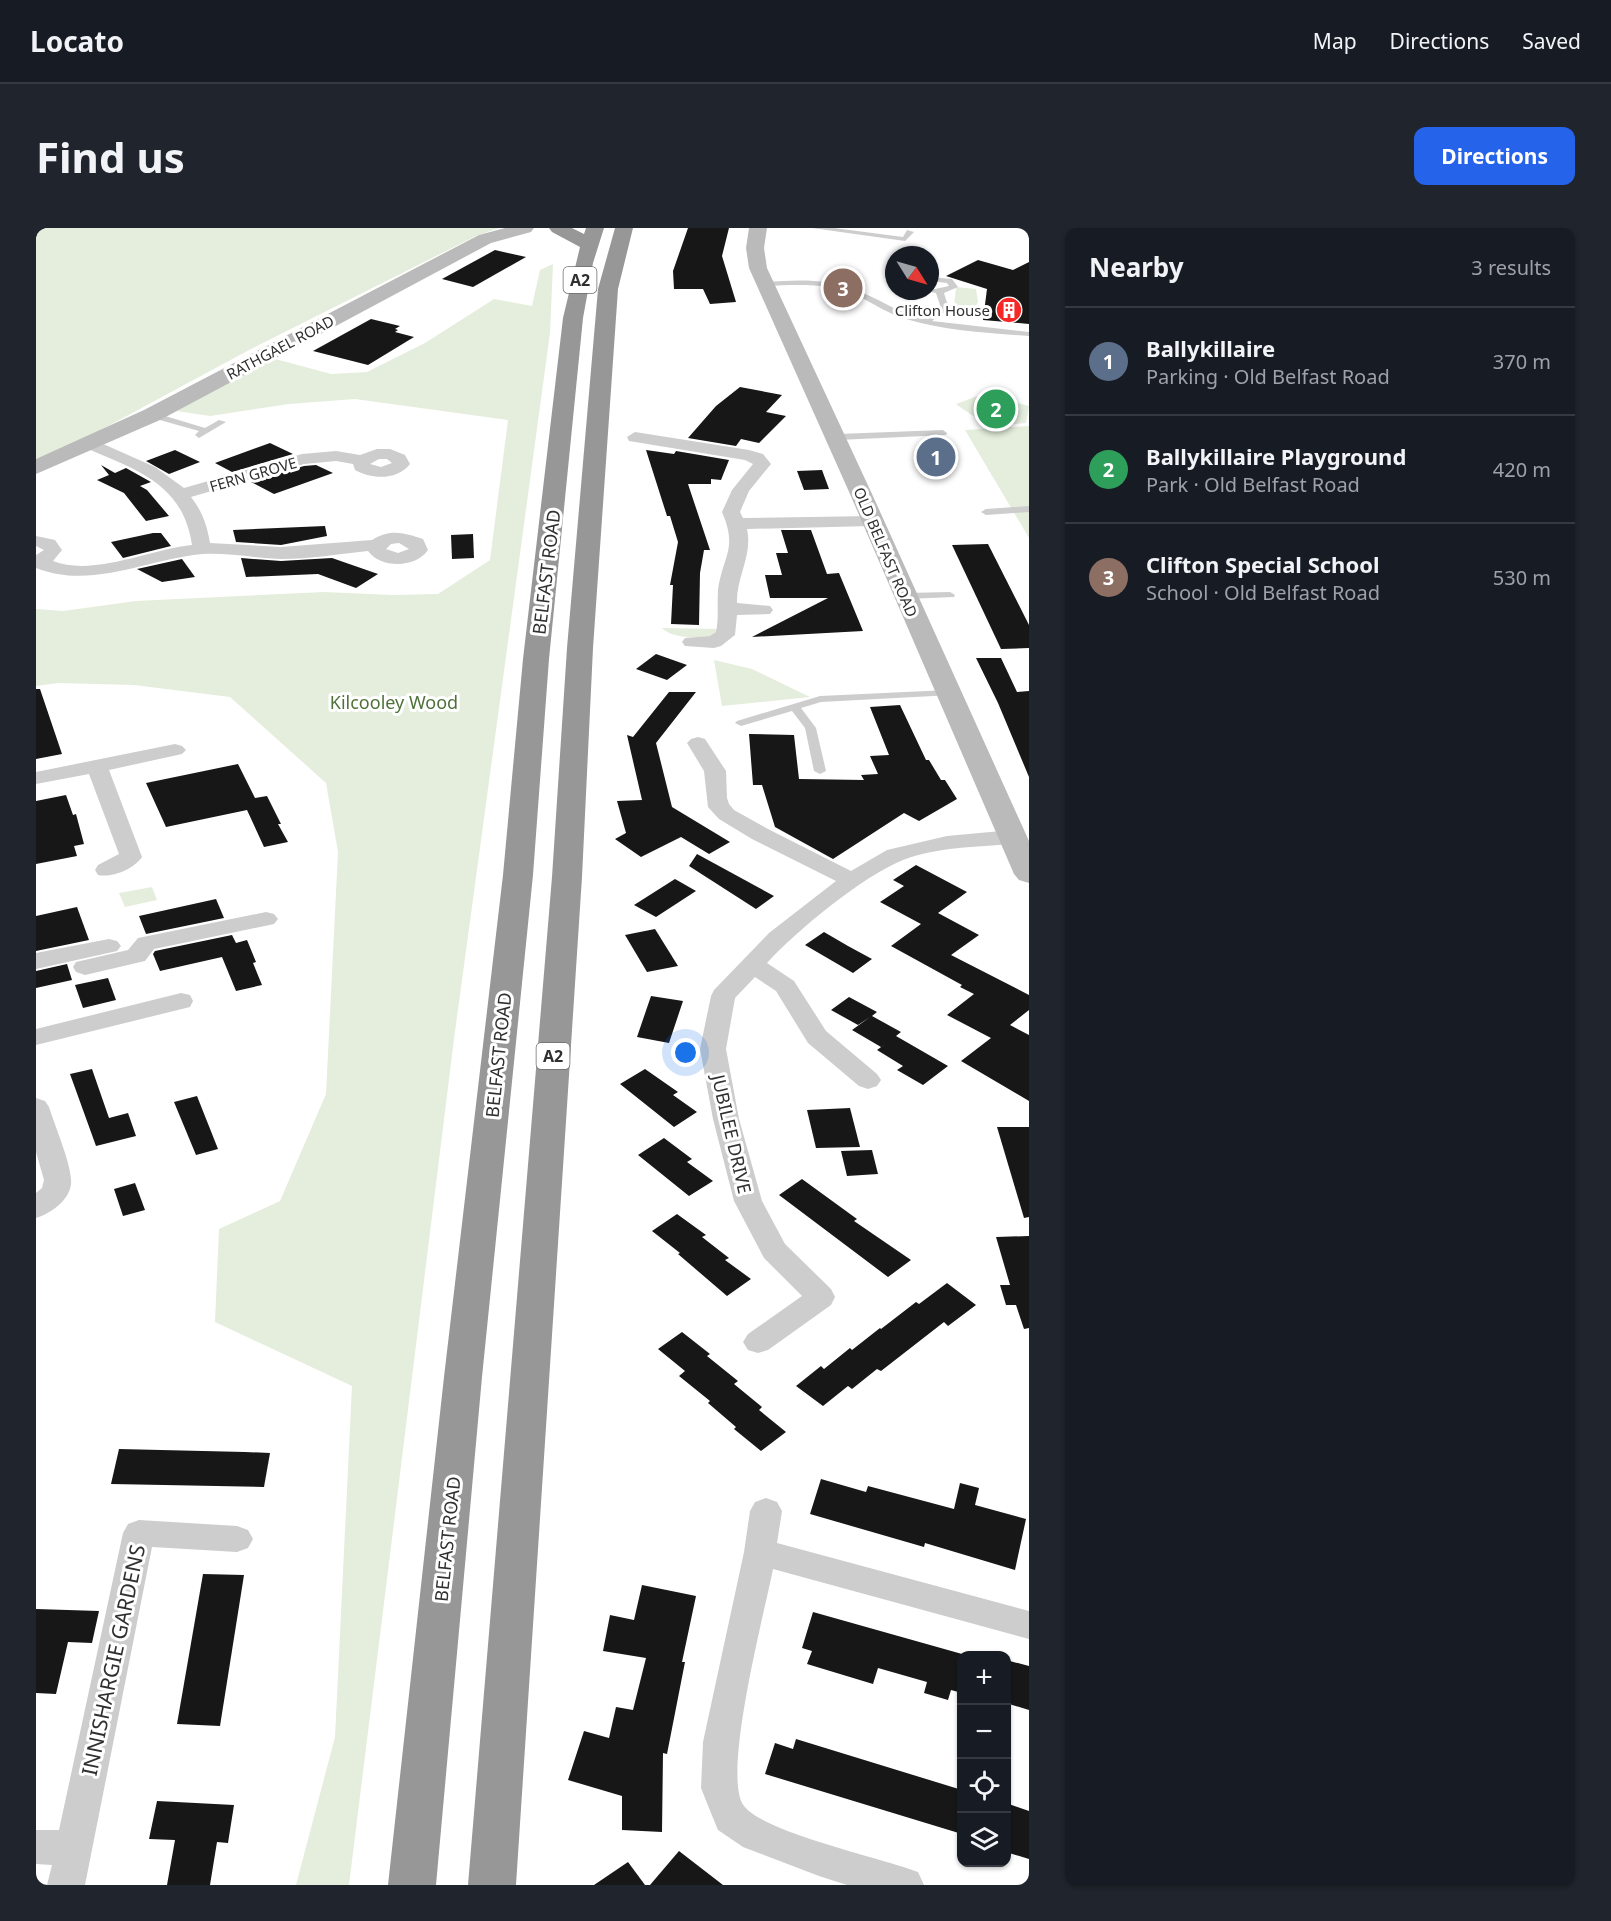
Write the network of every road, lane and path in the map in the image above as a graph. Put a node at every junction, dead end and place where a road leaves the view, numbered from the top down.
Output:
1 (525, 228) edge
2 (558, 228) edge
3 (624, 228) edge
4 (758, 228) edge
5 (816, 228) edge
6 (910, 232) dead end
7 (592, 236) edge
8 (939, 280) edge
9 (765, 284) junction
10 (940, 292) joint
11 (925, 322) junction
12 (1029, 334) edge
13 (152, 415) junction
14 (222, 422) dead end
15 (207, 431) junction
16 (943, 432) dead end
17 (197, 436) dead end
18 (635, 437) dead end
19 (838, 437) junction
20 (92, 444) junction
21 (362, 460) dead end
22 (36, 467) edge
23 (181, 494) junction
24 (1029, 509) edge
25 (986, 512) dead end
26 (872, 520) junction
27 (737, 524) junction
28 (36, 541) edge
29 (377, 545) dead end
30 (202, 549) junction
31 (36, 561) edge
32 (950, 595) dead end
33 (906, 596) junction
34 (728, 609) junction
35 (763, 610) dead end
36 (692, 642) dead end
37 (948, 693) junction
38 (794, 706) junction
39 (741, 723) dead end
40 (698, 743) dead end
41 (175, 750) dead end
42 (98, 766) junction
43 (820, 771) dead end
44 (36, 778) edge
45 (1021, 836) edge
46 (106, 870) dead end
47 (1029, 874) edge
48 (852, 880) junction
49 (266, 919) dead end
50 (142, 948) junction
51 (36, 961) edge
52 (752, 964) junction
53 (85, 967) dead end
54 (181, 1001) dead end
55 (36, 1037) edge
56 (868, 1080) dead end
57 (36, 1107) edge
58 (36, 1208) edge
59 (758, 1342) dead end
60 (766, 1511) dead end
61 (237, 1539) dead end
62 (760, 1552) junction
63 (1029, 1625) edge
64 (36, 1847) edge
65 (74, 1848) junction
66 (66, 1885) edge
67 (411, 1885) edge
68 (492, 1885) edge
69 (905, 1885) edge

1 - 13 street, RATHGAEL ROAD
2 - 7 highway
3 - 68 highway, A2
4 - 9 street, OLD BELFAST ROAD
5 - 6 lane
7 - 67 highway, BELFAST ROAD / A2
8 - 10 lane
9 - 11 lane
9 - 19 street, OLD BELFAST ROAD
10 - 11 lane
11 - 12 lane
13 - 15 lane
13 - 20 street, RATHGAEL ROAD
14 - 15 lane
15 - 17 lane
16 - 19 lane
18 - 27 street
19 - 26 street, OLD BELFAST ROAD
20 - 22 street, RATHGAEL ROAD
20 - 23 street, FERN GROVE
21 - 23 street, FERN GROVE
23 - 30 street, FERN GROVE
24 - 25 lane
26 - 27 street
26 - 33 street, OLD BELFAST ROAD
27 - 34 street
28 - 31 street
29 - 30 street
30 - 31 street
32 - 33 lane
33 - 37 street, OLD BELFAST ROAD
34 - 35 street
34 - 36 street
37 - 38 lane
37 - 45 street, OLD BELFAST ROAD
38 - 39 lane
38 - 43 lane
40 - 48 street
41 - 42 street
42 - 44 street
42 - 46 street
45 - 47 street, OLD BELFAST ROAD
45 - 48 street, JUBILEE DRIVE
48 - 52 street, JUBILEE DRIVE
49 - 50 street
50 - 51 street
50 - 53 street
52 - 56 street
52 - 59 street, JUBILEE DRIVE
54 - 55 street
57 - 58 street
60 - 62 street
61 - 65 street, INNISHARGIE GARDENS
62 - 63 street
62 - 69 street
64 - 65 street
65 - 66 street, INNISHARGIE GARDENS

